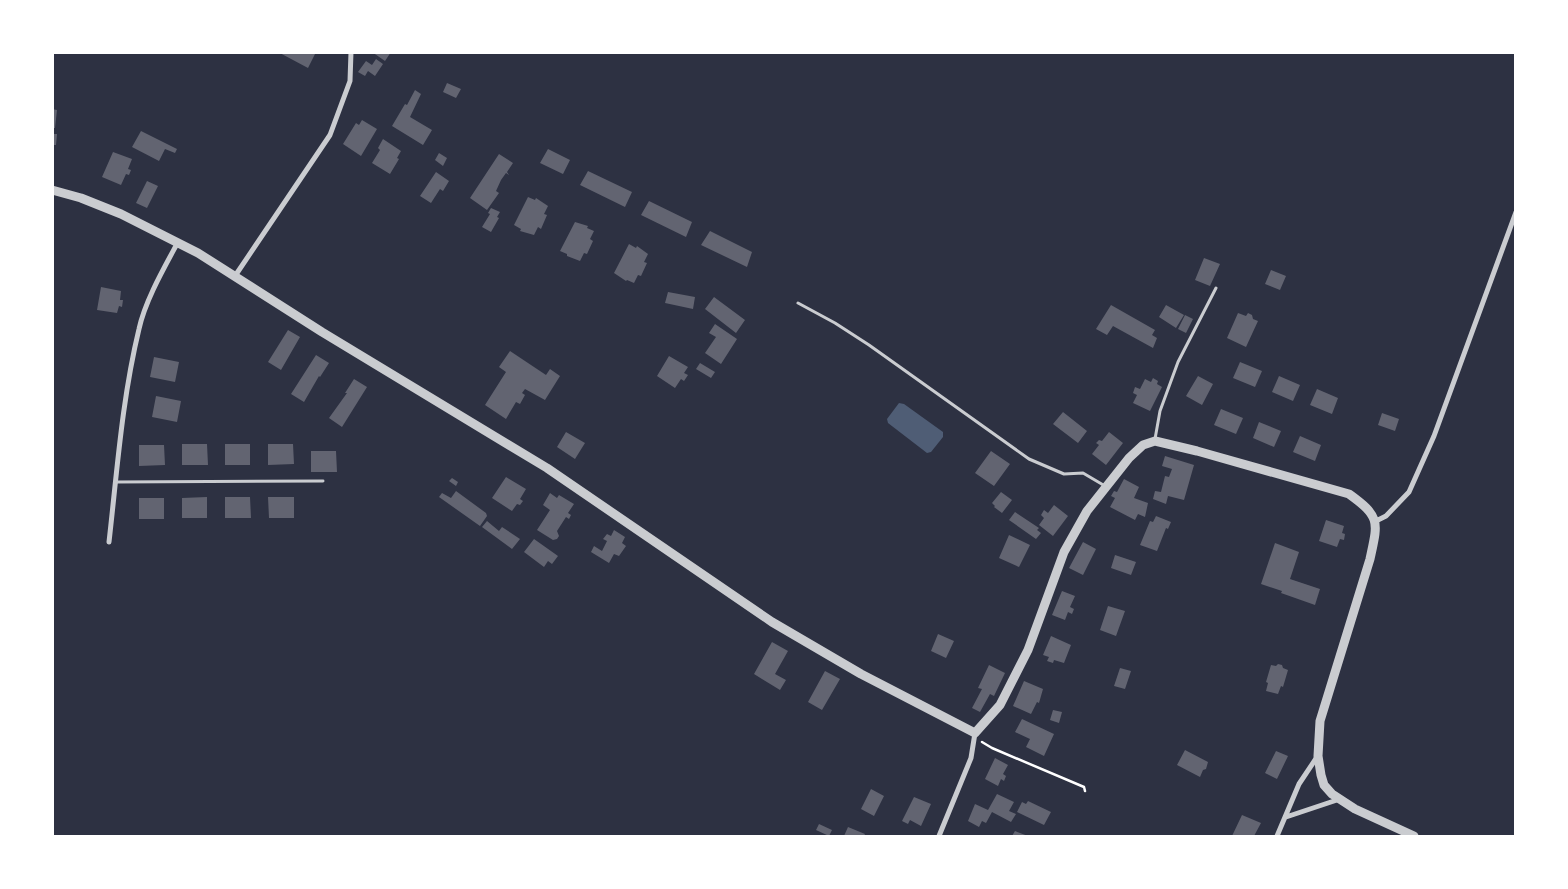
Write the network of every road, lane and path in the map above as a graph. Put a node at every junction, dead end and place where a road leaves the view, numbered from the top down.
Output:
1 (351, 52) edge
2 (52, 190) edge
3 (1516, 212) edge
4 (178, 242) junction
5 (235, 276) junction
6 (1216, 288) dead end
7 (798, 303) dead end
8 (1155, 441) junction
9 (323, 481) dead end
10 (116, 482) junction
11 (1106, 487) junction
12 (1376, 522) junction
13 (109, 542) dead end
14 (978, 737) junction
15 (1318, 756) junction
16 (1085, 791) dead end
17 (1340, 799) junction
18 (1286, 817) junction
19 (939, 836) edge
20 (1277, 836) edge
21 (1414, 836) edge

1 - 5 street
2 - 4 street
3 - 12 street
4 - 5 street
4 - 10 street
5 - 14 street
6 - 8 lane
7 - 11 lane
8 - 11 street
8 - 12 street
9 - 10 lane
10 - 13 street
11 - 14 street
12 - 15 street
14 - 16 path
14 - 19 street
15 - 17 street
15 - 18 street
17 - 18 street
17 - 21 street
18 - 20 street

